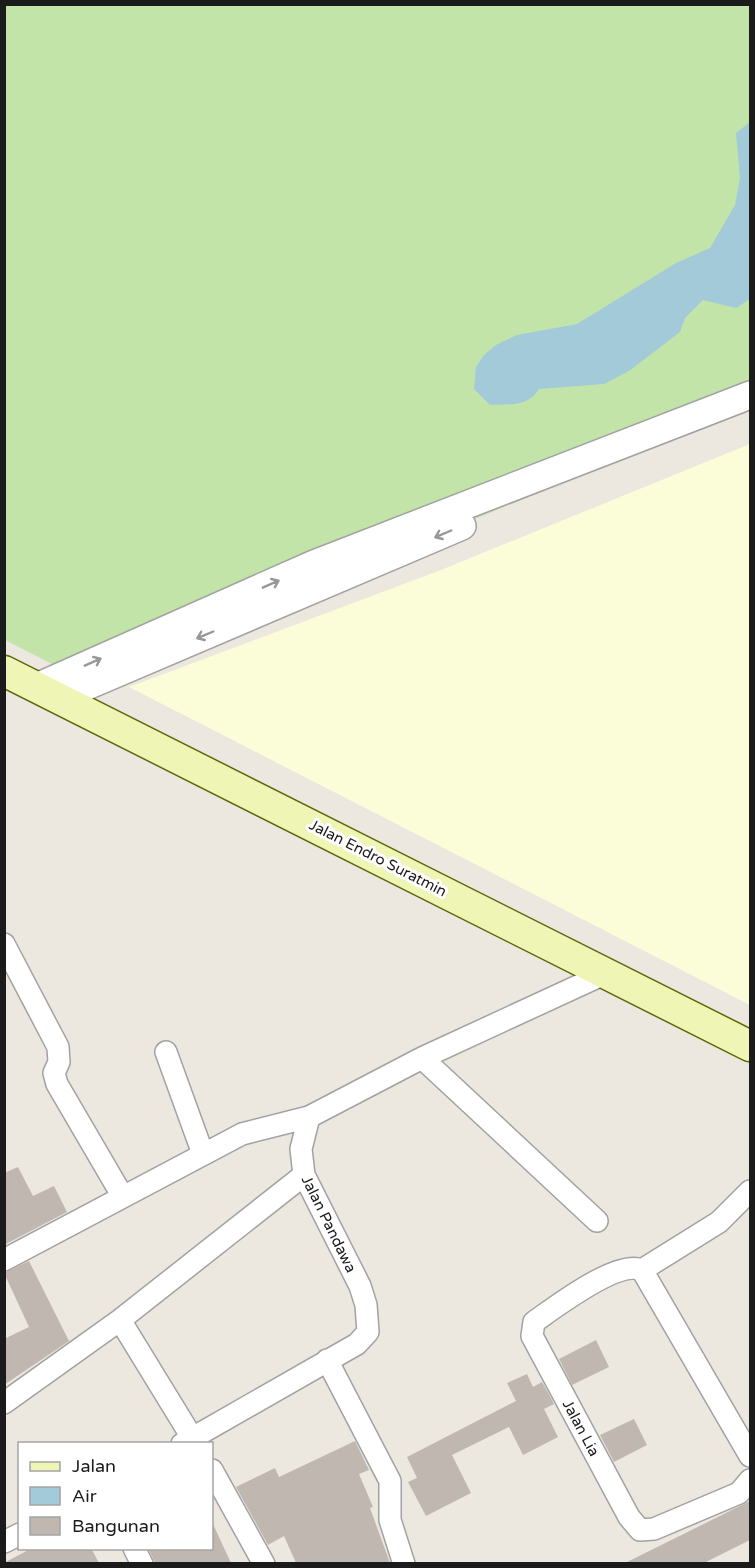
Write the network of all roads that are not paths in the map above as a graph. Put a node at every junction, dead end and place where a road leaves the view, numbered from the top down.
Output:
1 (750, 395) edge
2 (750, 412) edge
3 (4, 670) edge
4 (50, 692) junction
5 (4, 944) edge
6 (604, 974) junction
7 (750, 1046) edge
8 (166, 1052) dead end
9 (422, 1058) junction
10 (309, 1117) junction
11 (204, 1154) junction
12 (304, 1175) junction
13 (750, 1191) edge
14 (123, 1197) junction
15 (597, 1221) dead end
16 (4, 1260) edge
17 (642, 1270) junction
18 (120, 1320) junction
19 (327, 1360) junction
20 (4, 1403) edge
21 (190, 1441) edge
22 (750, 1456) edge
23 (213, 1472) edge
24 (750, 1480) edge
25 (264, 1563) edge
26 (404, 1563) edge

4 -> 1 street
2 -> 4 street
3 - 4 main road, Jalan Endro Suratmin
4 - 6 main road, Jalan Endro Suratmin
5 - 14 street
6 - 7 main road, Jalan Endro Suratmin
6 - 9 street
8 - 11 street
9 - 10 street
9 - 15 street
10 - 11 street
10 - 12 street, Jalan Pandawa
11 - 14 street
12 - 18 street
12 - 19 street, Jalan Pandawa
13 - 17 street, Jalan Lia
14 - 16 street
17 - 22 street
17 - 24 street, Jalan Lia
18 - 20 street
18 - 21 street
19 - 21 street, Jalan Pandawa
19 - 26 street
23 - 25 street

